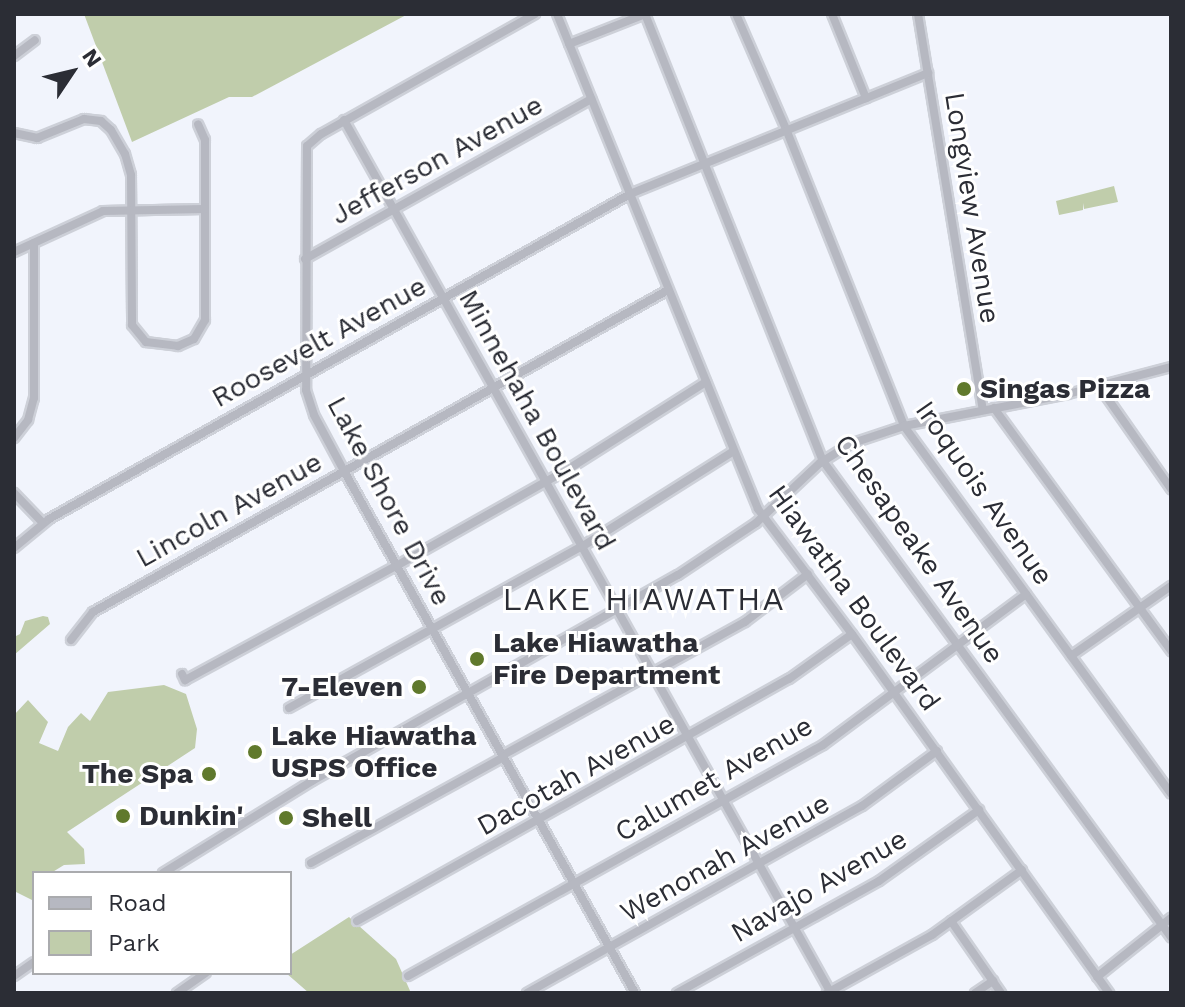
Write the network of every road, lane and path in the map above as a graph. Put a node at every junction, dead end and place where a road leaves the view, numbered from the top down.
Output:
1 (535, 14) edge
2 (557, 14) edge
3 (645, 14) edge
4 (736, 14) edge
5 (832, 14) edge
6 (918, 14) edge
7 (35, 40) dead end
8 (569, 44) junction
9 (14, 56) edge
10 (928, 73) junction
11 (866, 98) junction
12 (591, 99) junction
13 (344, 120) junction
14 (198, 124) dead end
15 (786, 129) junction
16 (14, 133) edge
17 (703, 164) junction
18 (630, 194) junction
19 (205, 209) junction
20 (394, 209) junction
21 (131, 210) junction
22 (34, 243) junction
23 (14, 252) edge
24 (305, 259) junction
25 (668, 290) junction
26 (443, 297) junction
27 (1171, 367) edge
28 (305, 376) junction
29 (706, 382) junction
30 (1099, 386) junction
31 (494, 387) junction
32 (994, 408) junction
33 (983, 410) junction
34 (904, 426) junction
35 (14, 438) edge
36 (734, 451) junction
37 (823, 461) junction
38 (344, 471) junction
39 (546, 481) junction
40 (1171, 489) edge
41 (14, 493) edge
42 (765, 516) junction
43 (43, 523) junction
44 (583, 546) junction
45 (14, 548) edge
46 (398, 565) junction
47 (808, 574) junction
48 (1171, 586) edge
49 (1026, 594) junction
50 (618, 609) junction
51 (1140, 609) junction
52 (433, 629) junction
53 (852, 634) junction
54 (71, 640) dead end
55 (958, 645) junction
56 (1171, 651) edge
57 (1071, 656) junction
58 (653, 673) junction
59 (182, 674) dead end
60 (468, 693) junction
61 (894, 693) junction
62 (289, 708) dead end
63 (689, 737) junction
64 (937, 751) junction
65 (504, 756) junction
66 (1171, 793) edge
67 (725, 800) junction
68 (979, 810) junction
69 (539, 820) junction
70 (311, 863) dead end
71 (760, 863) junction
72 (1022, 870) junction
73 (169, 871) edge
74 (574, 883) junction
75 (1171, 918) edge
76 (357, 921) dead end
77 (951, 921) junction
78 (1163, 927) junction
79 (795, 928) junction
80 (1171, 937) edge
81 (609, 947) junction
82 (32, 963) edge
83 (203, 975) edge
84 (14, 976) edge
85 (408, 976) dead end
86 (1097, 977) junction
87 (993, 981) junction
88 (829, 992) edge
89 (177, 993) edge
90 (527, 993) edge
91 (635, 993) edge
92 (677, 993) edge
93 (975, 993) edge
94 (1001, 993) edge
95 (1109, 993) edge

1 - 13 street, Lake Shore Drive
2 - 8 street, Hiawatha Boulevard
3 - 8 street
3 - 17 street, Chesapeake Avenue
4 - 15 street, Iroquois Avenue
5 - 11 street
6 - 10 street, Longview Avenue
7 - 9 street
8 - 12 street, Hiawatha Boulevard
10 - 11 street, Roosevelt Avenue
10 - 33 street, Longview Avenue
11 - 15 street, Roosevelt Avenue
12 - 18 street, Hiawatha Boulevard
12 - 20 street, Jefferson Avenue
13 - 20 street, Minnehaha Boulevard
13 - 24 street, Lake Shore Drive
14 - 19 street
15 - 17 street, Roosevelt Avenue
15 - 34 street, Iroquois Avenue
16 - 21 street
17 - 18 street, Roosevelt Avenue
17 - 37 street, Chesapeake Avenue
18 - 25 street, Hiawatha Boulevard
18 - 26 street, Roosevelt Avenue
19 - 21 street
19 - 21 street
20 - 24 street, Jefferson Avenue
20 - 26 street, Minnehaha Boulevard
21 - 22 street
22 - 23 street
22 - 35 street
24 - 28 street, Lake Shore Drive
25 - 29 street, Hiawatha Boulevard
25 - 31 street, Lincoln Avenue
26 - 28 street, Roosevelt Avenue
26 - 31 street, Minnehaha Boulevard
27 - 30 street
28 - 38 street, Lake Shore Drive
28 - 43 street, Roosevelt Avenue
29 - 36 street, Hiawatha Boulevard
29 - 39 street
30 - 32 street
30 - 40 street
31 - 38 street, Lincoln Avenue
31 - 39 street, Minnehaha Boulevard
32 - 33 street
32 - 51 street
33 - 34 street
34 - 37 street
34 - 49 street, Iroquois Avenue
36 - 42 street, Hiawatha Boulevard
36 - 44 street
37 - 42 street
37 - 55 street, Chesapeake Avenue
38 - 46 street, Lake Shore Drive
38 - 54 street, Lincoln Avenue
39 - 44 street, Minnehaha Boulevard
39 - 46 street
41 - 43 street
42 - 47 street, Hiawatha Boulevard
42 - 50 street
43 - 45 street, Roosevelt Avenue
44 - 50 street, Minnehaha Boulevard
44 - 52 street
46 - 52 street, Lake Shore Drive
46 - 59 street
47 - 53 street, Hiawatha Boulevard
47 - 58 street
48 - 51 street
49 - 55 street, Calumet Avenue
49 - 57 street, Iroquois Avenue
50 - 58 street, Minnehaha Boulevard
50 - 60 street
51 - 56 street
51 - 57 street
52 - 60 street, Lake Shore Drive
52 - 62 street
53 - 61 street, Hiawatha Boulevard
53 - 63 street, Dacotah Avenue
55 - 61 street, Calumet Avenue
55 - 78 street, Chesapeake Avenue
57 - 66 street, Iroquois Avenue
58 - 63 street, Minnehaha Boulevard
58 - 65 street
60 - 65 street, Lake Shore Drive
60 - 73 street
61 - 64 street, Hiawatha Boulevard
61 - 67 street, Calumet Avenue
63 - 67 street, Minnehaha Boulevard
63 - 69 street, Dacotah Avenue
64 - 68 street, Hiawatha Boulevard
64 - 71 street, Wenonah Avenue
65 - 69 street, Lake Shore Drive
65 - 70 street
67 - 71 street, Minnehaha Boulevard
67 - 74 street, Calumet Avenue
68 - 72 street, Hiawatha Boulevard
68 - 79 street, Navajo Avenue
69 - 74 street, Lake Shore Drive
69 - 76 street, Dacotah Avenue
71 - 79 street, Minnehaha Boulevard
71 - 81 street, Wenonah Avenue
72 - 77 street
72 - 86 street, Hiawatha Boulevard
74 - 81 street, Lake Shore Drive
74 - 85 street, Calumet Avenue
75 - 78 street
77 - 87 street
77 - 88 street
78 - 80 street, Chesapeake Avenue
78 - 86 street
79 - 88 street, Minnehaha Boulevard
79 - 92 street, Navajo Avenue
81 - 90 street, Wenonah Avenue
81 - 91 street, Lake Shore Drive
82 - 84 street
83 - 89 street
86 - 95 street, Hiawatha Boulevard
87 - 93 street
87 - 94 street

